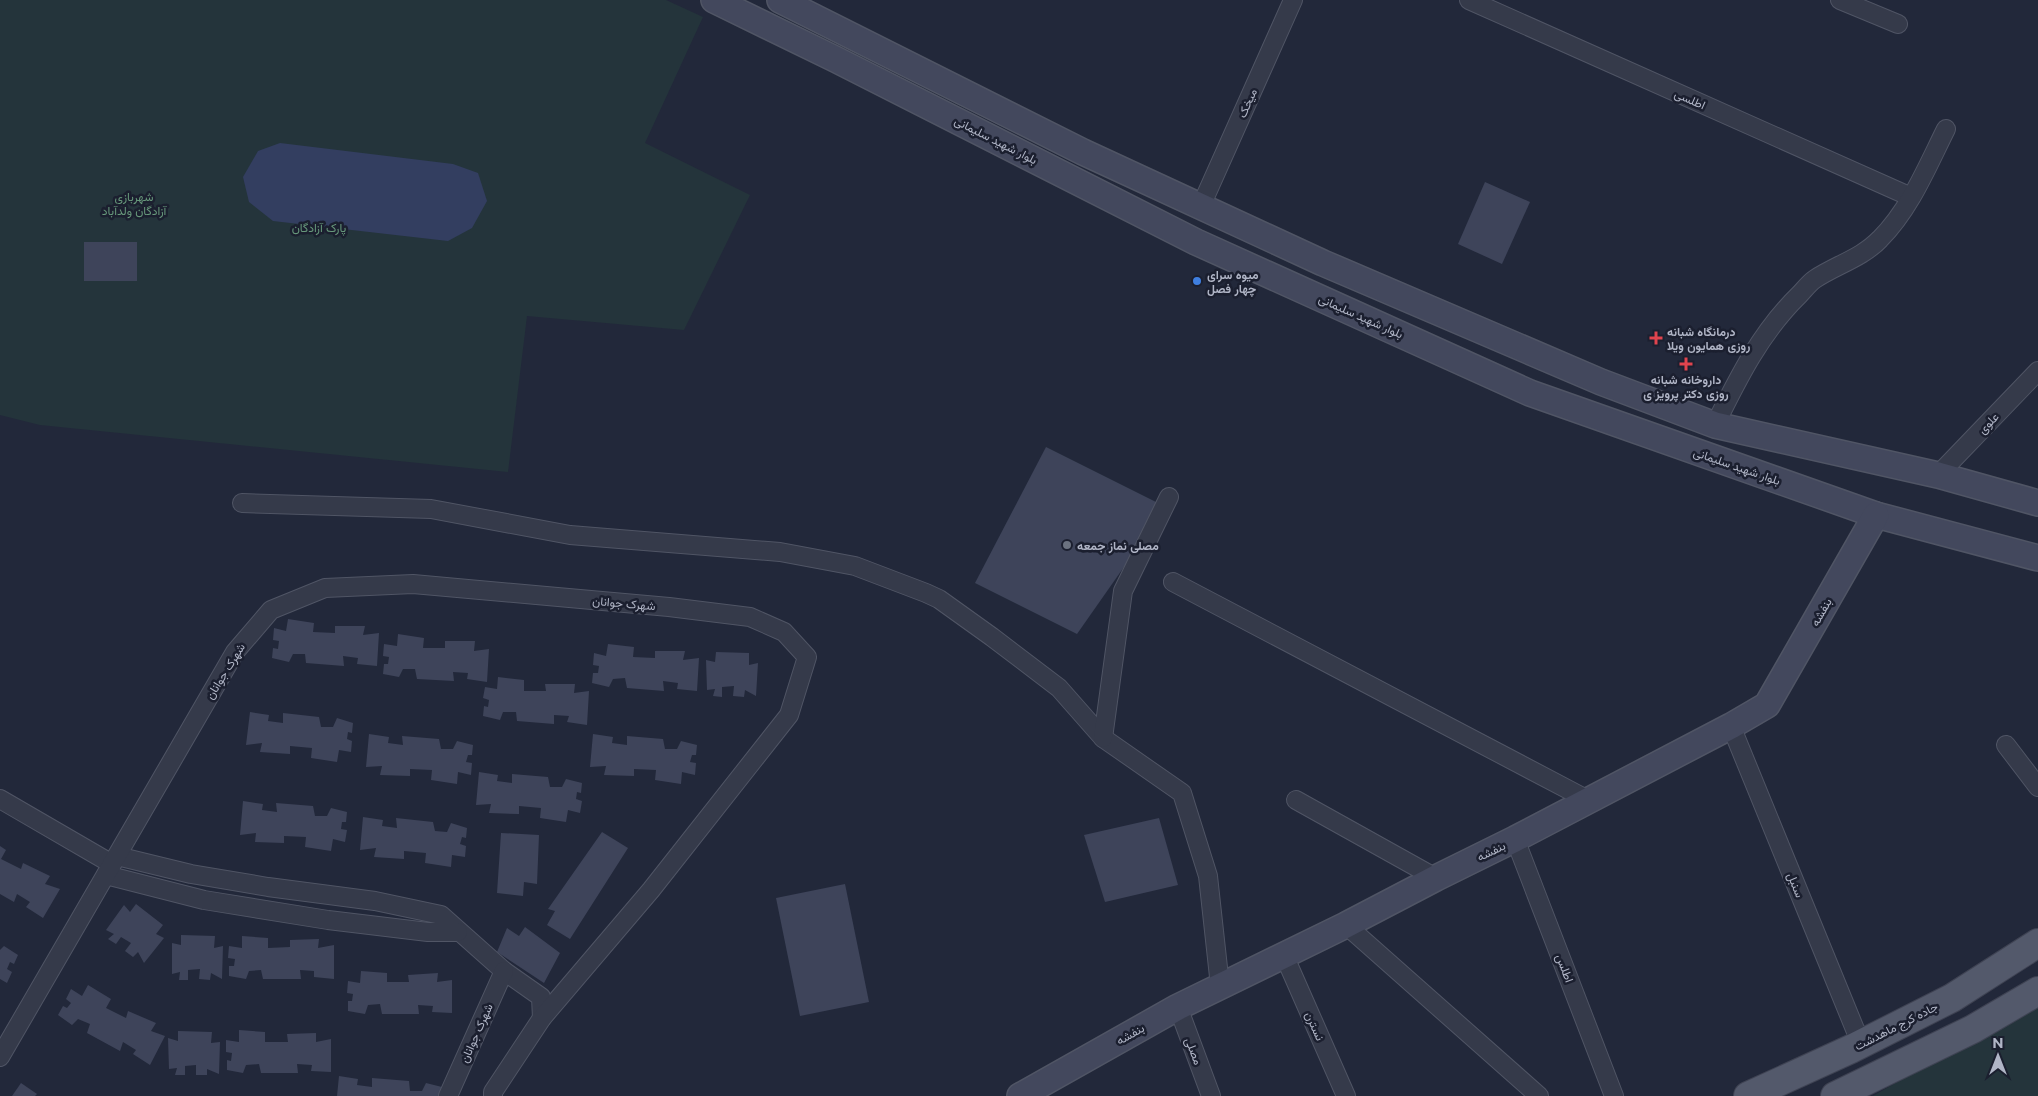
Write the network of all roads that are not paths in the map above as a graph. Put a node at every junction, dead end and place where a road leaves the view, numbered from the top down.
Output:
1 (714, 0) edge
2 (780, 0) edge
3 (1293, 0) edge
4 (1469, 0) edge
5 (1840, 0) edge
6 (1898, 24) dead end
7 (1946, 129) dead end
8 (1911, 197) junction
9 (1201, 206) junction
10 (2038, 371) edge
11 (1715, 425) junction
12 (1938, 475) junction
13 (1169, 498) dead end
14 (242, 503) dead end
15 (2038, 503) edge
16 (1876, 515) junction
17 (2038, 558) edge
18 (1173, 582) dead end
19 (1731, 726) junction
20 (1103, 738) junction
21 (2006, 745) dead end
22 (2038, 787) edge
23 (0, 799) edge
24 (1296, 800) dead end
25 (1590, 801) junction
26 (1515, 839) junction
27 (112, 865) junction
28 (1436, 878) junction
29 (352, 898) junction
30 (346, 922) junction
31 (1346, 925) junction
32 (458, 932) junction
33 (2038, 943) edge
34 (1284, 955) junction
35 (504, 971) junction
36 (1220, 986) junction
37 (2038, 990) edge
38 (1178, 1007) junction
39 (542, 1018) junction
40 (1861, 1044) junction
41 (0, 1057) edge
42 (448, 1096) edge
43 (493, 1096) edge
44 (1020, 1096) edge
45 (1211, 1096) edge
46 (1346, 1096) edge
47 (1539, 1096) edge
48 (1614, 1096) edge
49 (1748, 1096) edge
50 (1835, 1096) edge

1 - 16 main road, بلوار شهید سلیمانی
2 - 9 main road
3 - 9 street, میخک
4 - 8 street, اطلسی
5 - 6 street
7 - 8 street
8 - 11 street
9 - 11 main road
10 - 12 street, علوی
11 - 12 main road
12 - 15 main road
13 - 20 street
14 - 20 street
16 - 17 main road, بلوار شهید سلیمانی
16 - 19 main road, بنفشه
18 - 25 street
19 - 25 main road, بنفشه
19 - 40 street, سنبل
20 - 36 street
21 - 22 street
23 - 27 street
24 - 28 street
25 - 26 main road, بنفشه
26 - 28 main road, بنفشه
26 - 48 street, اطلس
27 - 29 street
27 - 30 street
27 - 39 street, شهرک جوانان
27 - 41 street, شهرک جوانان
28 - 31 main road, بنفشه
29 - 30 street
29 - 32 street
30 - 32 street
31 - 34 main road, بنفشه
31 - 47 street
32 - 35 street
33 - 40 main road, جاده کرج ماهدشت
34 - 36 main road, بنفشه
34 - 46 street, نسترن
35 - 39 street
35 - 42 street, شهرک جوانان
36 - 38 main road, بنفشه
37 - 50 main road
38 - 44 main road, بنفشه
38 - 45 street, مصلی
39 - 43 street, شهرک جوانان
40 - 49 main road, جاده کرج ماهدشت

